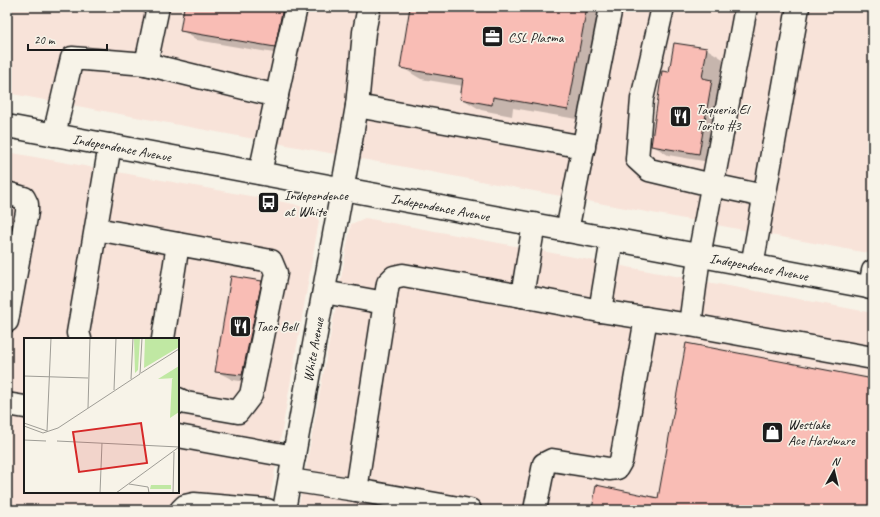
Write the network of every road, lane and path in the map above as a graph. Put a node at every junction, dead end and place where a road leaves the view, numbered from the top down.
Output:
1 (158, 7) edge
2 (296, 7) edge
3 (369, 7) edge
4 (611, 7) edge
5 (663, 7) edge
6 (746, 7) edge
7 (798, 7) edge
8 (146, 64) junction
9 (277, 96) junction
10 (356, 106) junction
11 (7, 126) edge
12 (54, 135) junction
13 (110, 145) junction
14 (584, 148) junction
15 (260, 173) junction
16 (712, 186) junction
17 (343, 189) junction
18 (7, 193) edge
19 (764, 196) junction
20 (534, 224) junction
21 (96, 229) junction
22 (567, 231) junction
23 (612, 239) junction
24 (178, 244) junction
25 (699, 256) junction
26 (752, 266) junction
27 (872, 282) edge
28 (324, 292) junction
29 (522, 296) junction
30 (385, 302) junction
31 (600, 310) junction
32 (646, 318) junction
33 (7, 321) edge
34 (690, 325) junction
35 (80, 338) edge
36 (163, 338) edge
37 (873, 358) edge
38 (179, 400) edge
39 (7, 404) edge
40 (24, 408) edge
41 (179, 436) edge
42 (294, 457) junction
43 (290, 480) junction
44 (356, 490) junction
45 (182, 510) edge
46 (267, 510) edge
47 (284, 510) edge
48 (470, 510) edge
49 (535, 510) edge

1 - 8 main road
2 - 9 main road
3 - 10 main road, White Avenue
4 - 14 main road
5 - 16 main road
6 - 16 main road
7 - 19 main road
8 - 9 main road
8 - 12 main road
9 - 15 main road
10 - 14 main road
10 - 17 main road, White Avenue
11 - 12 main road, Independence Avenue
12 - 13 main road, Independence Avenue
13 - 15 main road, Independence Avenue
13 - 21 main road
14 - 22 main road
15 - 17 main road, Independence Avenue
16 - 19 main road
16 - 25 main road
17 - 20 main road, Independence Avenue
17 - 28 main road, White Avenue
18 - 33 main road
19 - 26 main road
20 - 22 main road, Independence Avenue
20 - 29 main road
21 - 24 main road
21 - 35 main road
22 - 23 main road, Independence Avenue
23 - 25 main road, Independence Avenue
23 - 31 main road
24 - 36 main road
24 - 38 main road
25 - 26 main road, Independence Avenue
25 - 34 main road
26 - 27 main road, Independence Avenue
28 - 30 main road
28 - 42 main road, White Avenue
29 - 30 main road
29 - 31 main road
30 - 44 main road
31 - 32 main road
32 - 34 main road
32 - 49 main road
34 - 37 main road
39 - 40 main road
41 - 42 main road
42 - 43 main road, White Avenue
43 - 44 main road
43 - 47 main road, White Avenue
44 - 48 main road
45 - 46 main road

